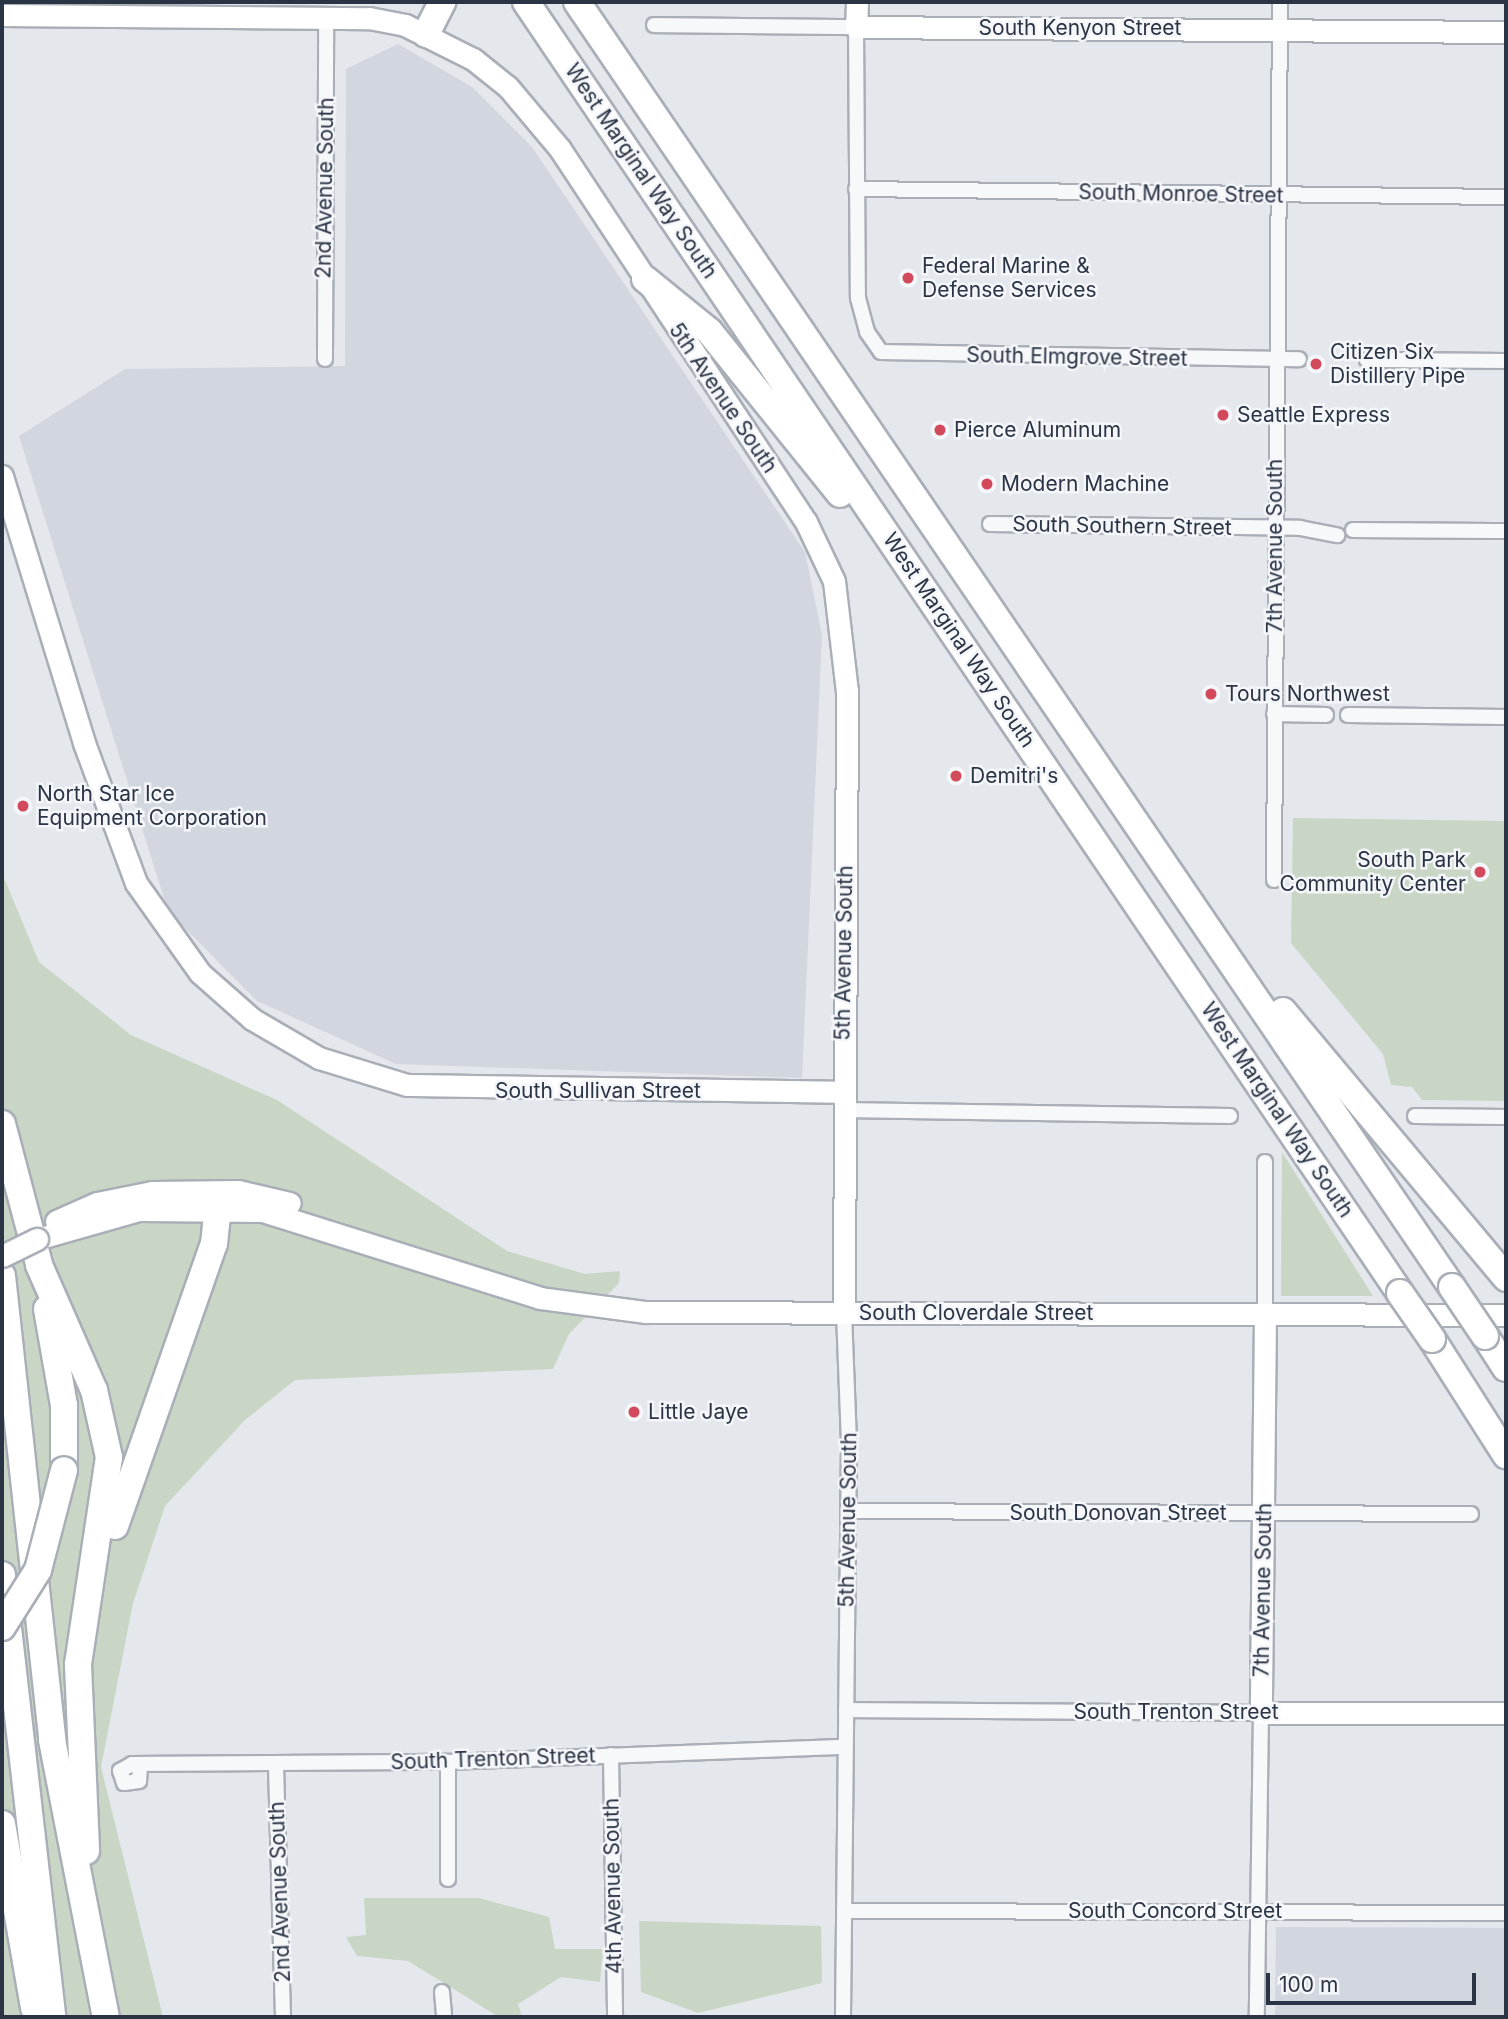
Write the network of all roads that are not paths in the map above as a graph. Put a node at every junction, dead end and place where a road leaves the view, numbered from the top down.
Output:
1 (442, 2) edge
2 (526, 2) edge
3 (576, 2) edge
4 (857, 2) edge
5 (1280, 2) edge
6 (2, 15) edge
7 (326, 17) junction
8 (654, 25) dead end
9 (856, 27) junction
10 (1280, 28) junction
11 (1506, 32) edge
12 (426, 34) junction
13 (856, 189) junction
14 (1277, 196) junction
15 (1506, 197) edge
16 (645, 279) junction
17 (325, 359) dead end
18 (1299, 359) dead end
19 (1275, 360) junction
20 (1367, 360) dead end
21 (1506, 361) edge
22 (2, 476) edge
23 (990, 524) dead end
24 (1275, 528) junction
25 (1353, 530) dead end
26 (1506, 531) edge
27 (1338, 535) dead end
28 (995, 693) junction
29 (1274, 714) junction
30 (1326, 715) dead end
31 (1348, 715) dead end
32 (1506, 717) edge
33 (1274, 880) dead end
34 (1188, 897) junction
35 (842, 1101) junction
36 (1230, 1116) dead end
37 (1415, 1116) dead end
38 (1506, 1117) edge
39 (2, 1124) edge
40 (1265, 1162) dead end
41 (218, 1208) junction
42 (38, 1252) junction
43 (2, 1256) edge
44 (452, 1269) junction
45 (2, 1276) edge
46 (1506, 1278) edge
47 (844, 1312) junction
48 (1265, 1315) junction
49 (1506, 1315) edge
50 (1506, 1368) edge
51 (1506, 1455) edge
52 (849, 1511) junction
53 (1265, 1514) junction
54 (1471, 1514) dead end
55 (2, 1575) edge
56 (90, 1601) junction
57 (2, 1627) edge
58 (846, 1710) junction
59 (1261, 1713) junction
60 (1506, 1713) edge
61 (845, 1747) junction
62 (611, 1755) junction
63 (448, 1762) junction
64 (140, 1765) dead end
65 (276, 1766) junction
66 (2, 1824) edge
67 (448, 1879) dead end
68 (844, 1911) junction
69 (1258, 1911) junction
70 (1506, 1913) edge
71 (93, 1951) junction
72 (442, 1992) dead end
73 (37, 2017) edge
74 (52, 2017) edge
75 (106, 2017) edge
76 (284, 2017) edge
77 (444, 2017) edge
78 (615, 2017) edge
79 (843, 2017) edge
80 (1257, 2017) edge

1 - 12 highway
2 - 28 highway, West Marginal Way South
3 - 34 highway, West Marginal Way South
4 - 9 street
5 - 10 street, 7th Avenue South
6 - 7 street
7 - 12 street
7 - 17 street, 2nd Avenue South
8 - 9 street, South Kenyon Street
9 - 10 street, South Kenyon Street
9 - 13 street
10 - 11 street, South Kenyon Street
10 - 14 street, 7th Avenue South
12 - 16 street, 5th Avenue South
13 - 14 street, South Monroe Street
13 - 19 street, South Elmgrove Street
14 - 15 street, South Monroe Street
14 - 19 street, 7th Avenue South
16 - 28 highway
16 - 35 street, 5th Avenue South
18 - 19 street, South Elmgrove Street
19 - 24 street, 7th Avenue South
20 - 21 street
22 - 35 street, South Sullivan Street
23 - 24 street, South Southern Street
24 - 27 street, South Southern Street
24 - 29 street, 7th Avenue South
25 - 26 street
28 - 51 highway, West Marginal Way South, bridge
29 - 30 street
29 - 33 street, 7th Avenue South
31 - 32 street
34 - 46 highway
34 - 50 highway, West Marginal Way South, bridge
35 - 36 street, South Sullivan Street
35 - 47 street, 5th Avenue South
37 - 38 street
39 - 42 highway
40 - 48 street, 7th Avenue South
41 - 42 street, South Cloverdale Street
41 - 44 street, South Cloverdale Street
41 - 56 highway
42 - 43 street, South Cloverdale Street, bridge
42 - 44 street, South Cloverdale Street
42 - 56 highway
42 - 57 highway, bridge
44 - 47 street, South Cloverdale Street
45 - 71 highway
47 - 48 street, South Cloverdale Street
47 - 52 street, 5th Avenue South
48 - 49 street, South Cloverdale Street
48 - 53 street, 7th Avenue South
52 - 53 street, South Donovan Street
52 - 58 street, 5th Avenue South
53 - 54 street, South Donovan Street
53 - 59 street, 7th Avenue South
55 - 74 highway
56 - 71 highway
58 - 59 street, South Trenton Street
58 - 61 street, 5th Avenue South
59 - 60 street, South Trenton Street
59 - 69 street, 7th Avenue South
61 - 62 street, South Trenton Street
61 - 68 street, 5th Avenue South
62 - 63 street, South Trenton Street
62 - 78 street, 4th Avenue South
63 - 65 street, South Trenton Street
63 - 67 street
64 - 65 street, South Trenton Street
65 - 76 street, 2nd Avenue South
66 - 73 highway
68 - 69 street, South Concord Street
68 - 79 street, 5th Avenue South
69 - 70 street, South Concord Street
69 - 80 street, 7th Avenue South
71 - 75 highway
72 - 77 street

